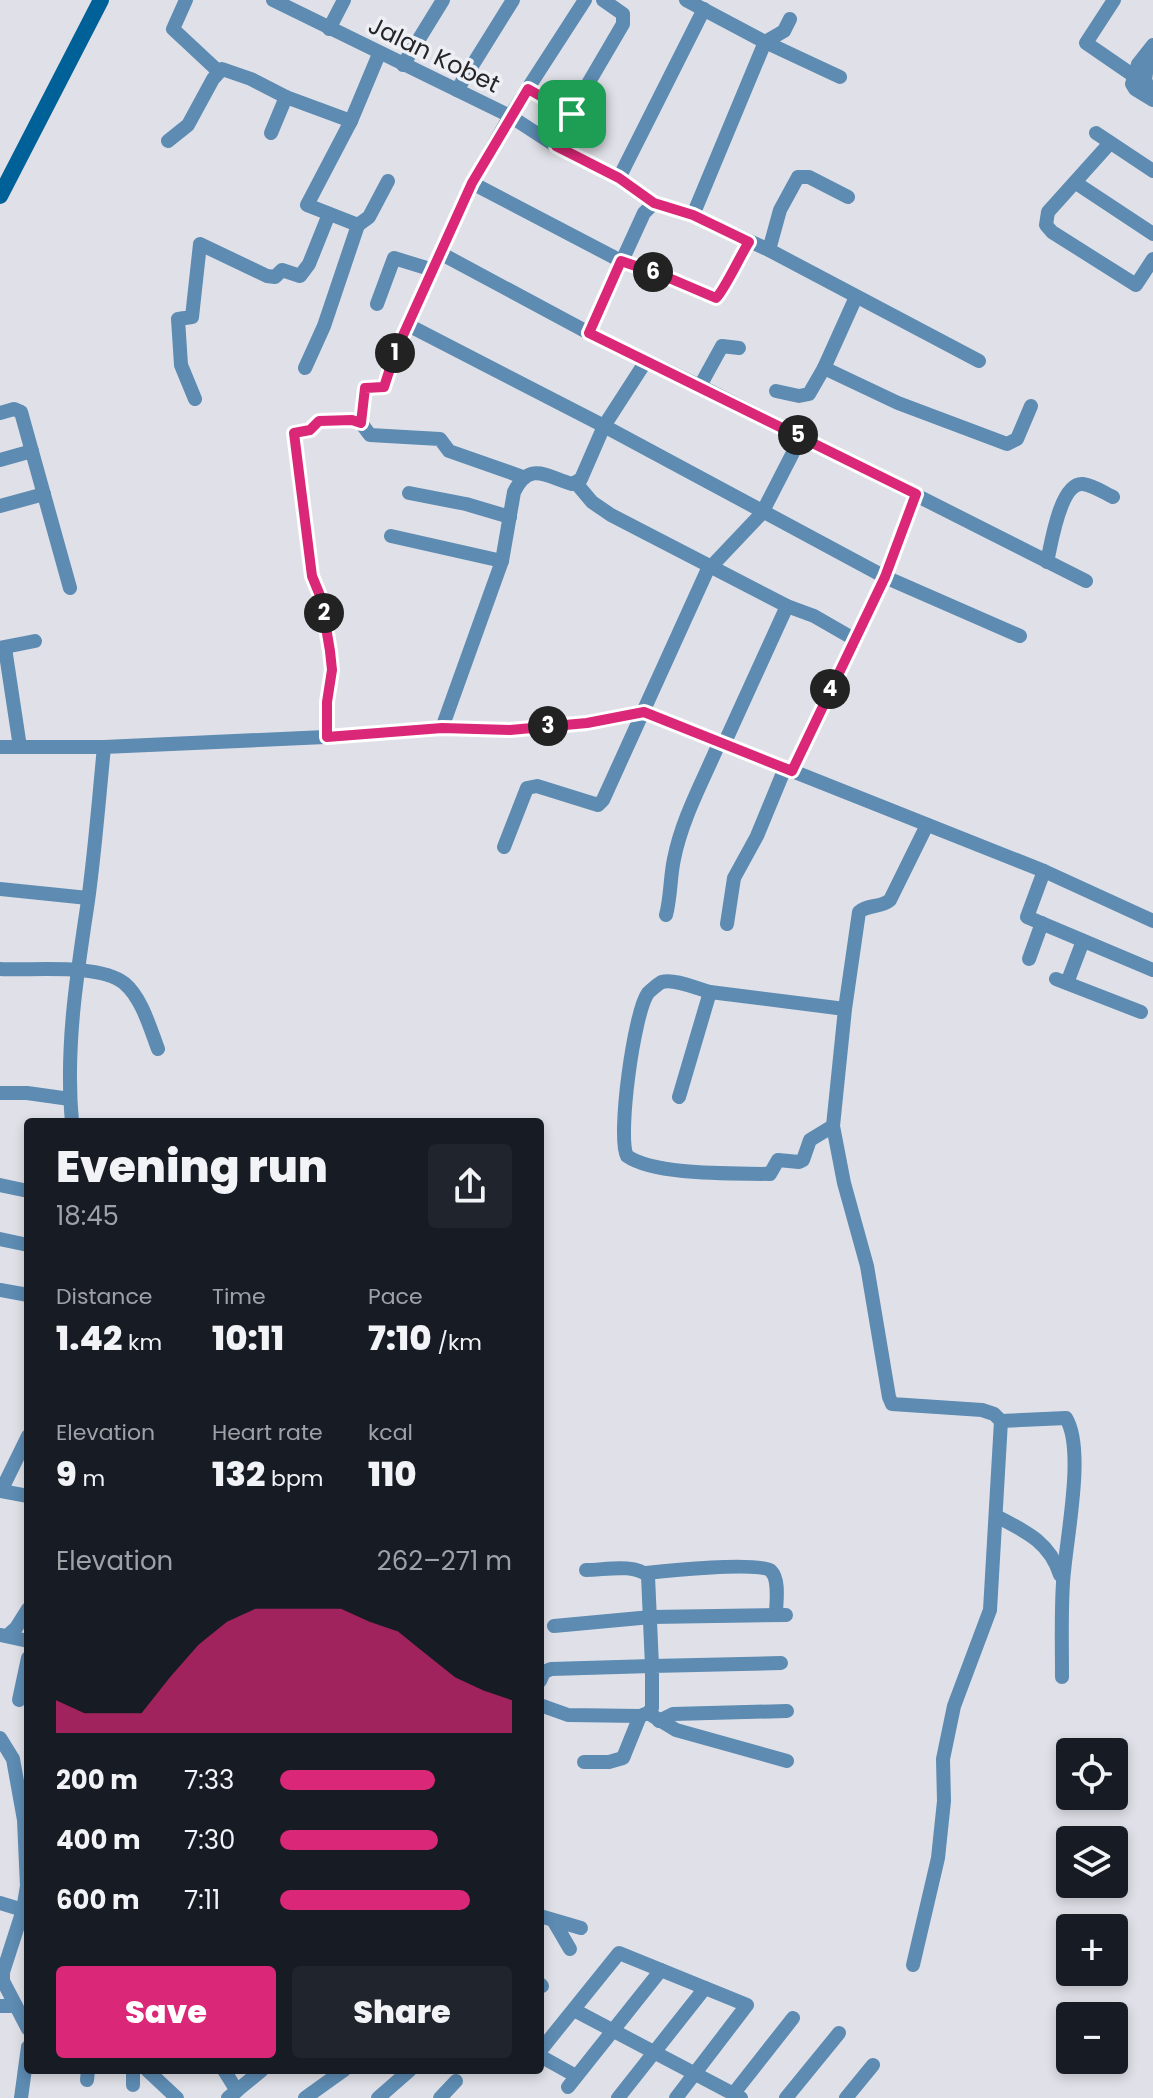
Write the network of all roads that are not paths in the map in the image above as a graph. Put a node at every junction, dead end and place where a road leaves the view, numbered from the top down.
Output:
1 (101, 0) edge
2 (186, 0) edge
3 (273, 0) edge
4 (344, 0) edge
5 (443, 0) edge
6 (513, 0) edge
7 (585, 0) edge
8 (603, 0) edge
9 (686, 0) edge
10 (1114, 0) edge
11 (704, 9) junction
12 (790, 19) dead end
13 (329, 29) junction
14 (765, 42) junction
15 (1151, 48) edge
16 (379, 54) junction
17 (403, 65) junction
18 (218, 71) junction
19 (1134, 76) junction
20 (840, 77) dead end
21 (528, 89) junction
22 (457, 90) junction
23 (286, 97) junction
24 (1153, 99) edge
25 (572, 114) junction
26 (510, 116) junction
27 (351, 121) junction
28 (271, 133) dead end
29 (1096, 133) dead end
30 (168, 141) dead end
31 (1110, 143) junction
32 (556, 146) junction
33 (1153, 171) edge
34 (619, 178) junction
35 (388, 181) dead end
36 (472, 183) junction
37 (1076, 183) junction
38 (0, 196) edge
39 (848, 197) dead end
40 (654, 203) junction
41 (329, 214) junction
42 (693, 215) junction
43 (358, 225) junction
44 (1153, 234) edge
45 (749, 242) junction
46 (769, 250) junction
47 (440, 253) junction
48 (1153, 259) edge
49 (621, 261) junction
50 (433, 270) junction
51 (856, 297) junction
52 (377, 304) dead end
53 (408, 325) junction
54 (589, 333) junction
55 (739, 348) dead end
56 (646, 361) junction
57 (979, 361) dead end
58 (305, 368) dead end
59 (824, 368) junction
60 (700, 386) junction
61 (776, 391) dead end
62 (195, 399) dead end
63 (1031, 406) dead end
64 (0, 413) edge
65 (361, 423) junction
66 (604, 426) junction
67 (801, 437) junction
68 (32, 451) junction
69 (0, 460) edge
70 (523, 477) junction
71 (576, 483) junction
72 (409, 493) dead end
73 (44, 494) junction
74 (916, 494) junction
75 (1113, 497) dead end
76 (0, 506) edge
77 (762, 513) junction
78 (510, 517) junction
79 (391, 536) dead end
80 (502, 561) junction
81 (1047, 562) junction
82 (712, 565) junction
83 (885, 577) junction
84 (1086, 581) dead end
85 (70, 588) dead end
86 (787, 606) junction
87 (1020, 636) dead end
88 (854, 639) junction
89 (35, 641) dead end
90 (3, 648) edge
91 (644, 712) junction
92 (442, 728) junction
93 (327, 737) junction
94 (722, 742) junction
95 (0, 747) edge
96 (20, 747) junction
97 (104, 747) junction
98 (788, 769) junction
99 (927, 825) junction
100 (504, 847) dead end
101 (1044, 871) junction
102 (0, 889) edge
103 (88, 898) junction
104 (666, 915) dead end
105 (1153, 921) edge
106 (1042, 923) junction
107 (727, 924) dead end
108 (1083, 941) junction
109 (1029, 959) dead end
110 (0, 969) edge
111 (77, 970) junction
112 (1153, 970) edge
113 (710, 992) junction
114 (845, 1009) junction
115 (1141, 1012) dead end
116 (158, 1049) dead end
117 (0, 1093) edge
118 (679, 1097) dead end
119 (70, 1099) junction
120 (72, 1118) edge
121 (833, 1126) junction
122 (0, 1185) edge
123 (24, 1190) edge
124 (0, 1239) edge
125 (24, 1244) edge
126 (0, 1290) edge
127 (24, 1294) edge
128 (1001, 1421) junction
129 (24, 1444) edge
130 (0, 1491) edge
131 (24, 1495) edge
132 (996, 1516) junction
133 (586, 1570) dead end
134 (646, 1573) junction
135 (1063, 1583) junction
136 (24, 1615) edge
137 (651, 1617) junction
138 (554, 1626) dead end
139 (4, 1636) edge
140 (24, 1640) edge
141 (781, 1663) dead end
142 (652, 1666) junction
143 (544, 1672) edge
144 (24, 1677) edge
145 (1062, 1677) dead end
146 (19, 1700) dead end
147 (544, 1706) edge
148 (787, 1711) dead end
149 (649, 1717) junction
150 (0, 1738) edge
151 (787, 1761) dead end
152 (584, 1762) dead end
153 (24, 1811) edge
154 (0, 1903) edge
155 (24, 1904) edge
156 (23, 1910) junction
157 (546, 1918) edge
158 (581, 1928) dead end
159 (570, 1949) dead end
160 (913, 1965) dead end
161 (661, 1970) junction
162 (705, 1988) junction
163 (0, 2006) edge
164 (16, 2006) junction
165 (574, 2010) junction
166 (793, 2018) dead end
167 (24, 2021) edge
168 (613, 2030) junction
169 (839, 2033) dead end
170 (544, 2049) edge
171 (654, 2052) junction
172 (544, 2058) edge
173 (873, 2065) dead end
174 (24, 2074) edge
175 (151, 2074) edge
176 (225, 2074) edge
177 (257, 2074) edge
178 (338, 2074) edge
179 (405, 2074) edge
180 (696, 2074) junction
181 (456, 2081) dead end
182 (233, 2095) edge
183 (738, 2096) edge
184 (21, 2098) edge
185 (177, 2098) edge
186 (305, 2098) edge
187 (378, 2098) edge
188 (440, 2098) edge
189 (618, 2098) edge
190 (676, 2098) edge
191 (786, 2098) edge
192 (846, 2098) edge

1 - 38 street
2 - 18 street
3 - 13 street, Jalan Kobet
4 - 13 street
5 - 17 street
6 - 22 street
7 - 21 street
8 - 25 street
9 - 11 street
10 - 19 street
11 - 14 street
11 - 34 street
12 - 14 street
13 - 16 street, Jalan Kobet
14 - 20 street
14 - 42 street
15 - 19 street
15 - 24 street
16 - 17 street, Jalan Kobet
16 - 27 street
17 - 22 street, Jalan Kobet
18 - 23 street
18 - 30 street
19 - 24 street
21 - 25 street
21 - 26 street
22 - 26 street, Jalan Kobet
23 - 27 street
23 - 28 street
25 - 32 street
26 - 32 street, Jalan Kobet
26 - 36 street
27 - 41 street
29 - 31 street
31 - 33 street
31 - 37 street
32 - 34 street, Jalan Kobet
34 - 40 street, Jalan Kobet
35 - 43 street
36 - 47 street
36 - 49 street
37 - 44 street
37 - 48 street
39 - 46 street
40 - 42 street, Jalan Kobet
40 - 49 street
41 - 43 street
41 - 62 street
42 - 45 street, Jalan Kobet
43 - 58 street
45 - 46 street, Jalan Kobet
45 - 49 street
46 - 51 street, Jalan Kobet
47 - 50 street
47 - 54 street
49 - 54 street
50 - 52 street
50 - 53 street
51 - 57 street, Jalan Kobet
51 - 59 street
53 - 65 street
53 - 66 street
54 - 56 street
55 - 60 street
56 - 60 street
56 - 66 street
59 - 61 street
59 - 63 street
60 - 67 street
64 - 68 street
65 - 70 street
65 - 93 street
66 - 71 street
66 - 77 street
67 - 74 street
67 - 77 street
68 - 69 street
68 - 73 street
70 - 71 street
70 - 78 street
71 - 82 street
72 - 78 street
73 - 76 street
73 - 85 street
74 - 81 street
74 - 83 street
75 - 81 street
77 - 82 street
77 - 83 street
78 - 80 street
79 - 80 street
80 - 92 street
81 - 84 street
82 - 86 street
82 - 91 street
83 - 87 street
83 - 88 street
86 - 88 street
86 - 94 street
88 - 98 street
89 - 90 street
90 - 96 street
91 - 92 street
91 - 94 street
91 - 100 street
92 - 93 street
93 - 97 street
94 - 98 street
94 - 104 street
95 - 96 street
96 - 97 street
97 - 103 street
98 - 99 street
98 - 107 street
99 - 101 street
99 - 114 street
101 - 105 street
101 - 106 street
102 - 103 street
103 - 111 street
106 - 108 street
106 - 109 street
108 - 112 street
108 - 115 street
110 - 111 street
111 - 116 street
111 - 119 street
113 - 114 street
113 - 118 street
113 - 121 street
114 - 121 street
117 - 119 street
119 - 120 street
121 - 128 street
122 - 123 street
124 - 125 street
126 - 127 street
128 - 132 street
128 - 135 street
129 - 130 street
130 - 131 street
132 - 135 street
132 - 160 street
133 - 134 street
134 - 137 street
134 - 137 street
135 - 145 street
136 - 139 street
137 - 138 street
137 - 142 street
139 - 140 street
141 - 142 street
142 - 143 street
142 - 149 street
144 - 146 street
147 - 149 street
148 - 149 street
149 - 151 street
149 - 152 street
150 - 153 street
154 - 156 street
155 - 156 street
156 - 164 street
157 - 158 street
157 - 159 street
161 - 162 street
161 - 165 street
161 - 168 street
162 - 171 street
162 - 180 street
163 - 164 street
164 - 167 street
165 - 168 street
165 - 170 street
166 - 183 street
168 - 171 street
168 - 172 street
169 - 191 street
171 - 180 street
171 - 189 street
173 - 192 street
174 - 184 street
175 - 185 street
176 - 182 street
177 - 182 street
178 - 186 street
179 - 187 street
180 - 183 street
180 - 190 street
181 - 188 street

